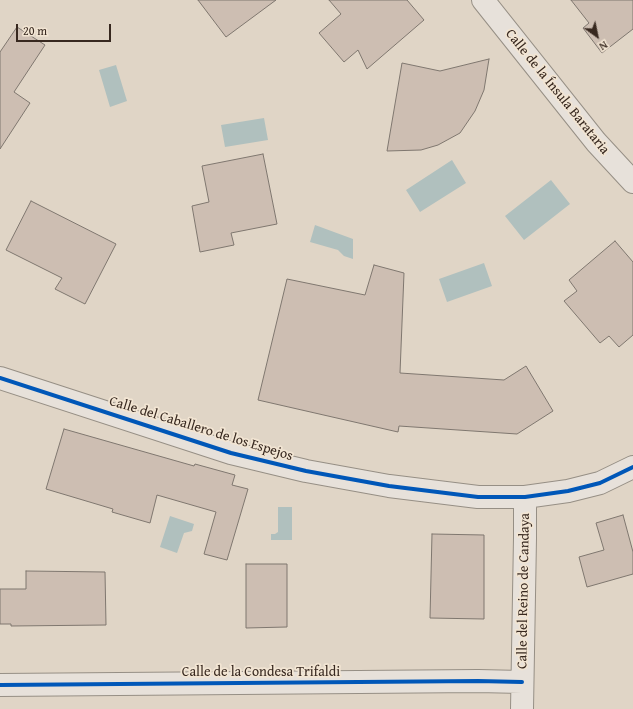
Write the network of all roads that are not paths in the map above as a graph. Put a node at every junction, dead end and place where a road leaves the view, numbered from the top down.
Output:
1 (483, 0) edge
2 (633, 182) edge
3 (0, 378) edge
4 (633, 467) edge
5 (525, 497) junction
6 (522, 682) junction
7 (0, 685) edge
8 (522, 709) edge

1 - 2 street, Calle de la Ínsula Barataria
3 - 5 street, Calle del Caballero de los Espejos
4 - 5 street, Calle del Caballero de los Espejos
5 - 6 street, Calle del Reino de Candaya
6 - 7 street, Calle de la Condesa Trifaldi
6 - 8 street, Calle del Reino de Candaya

